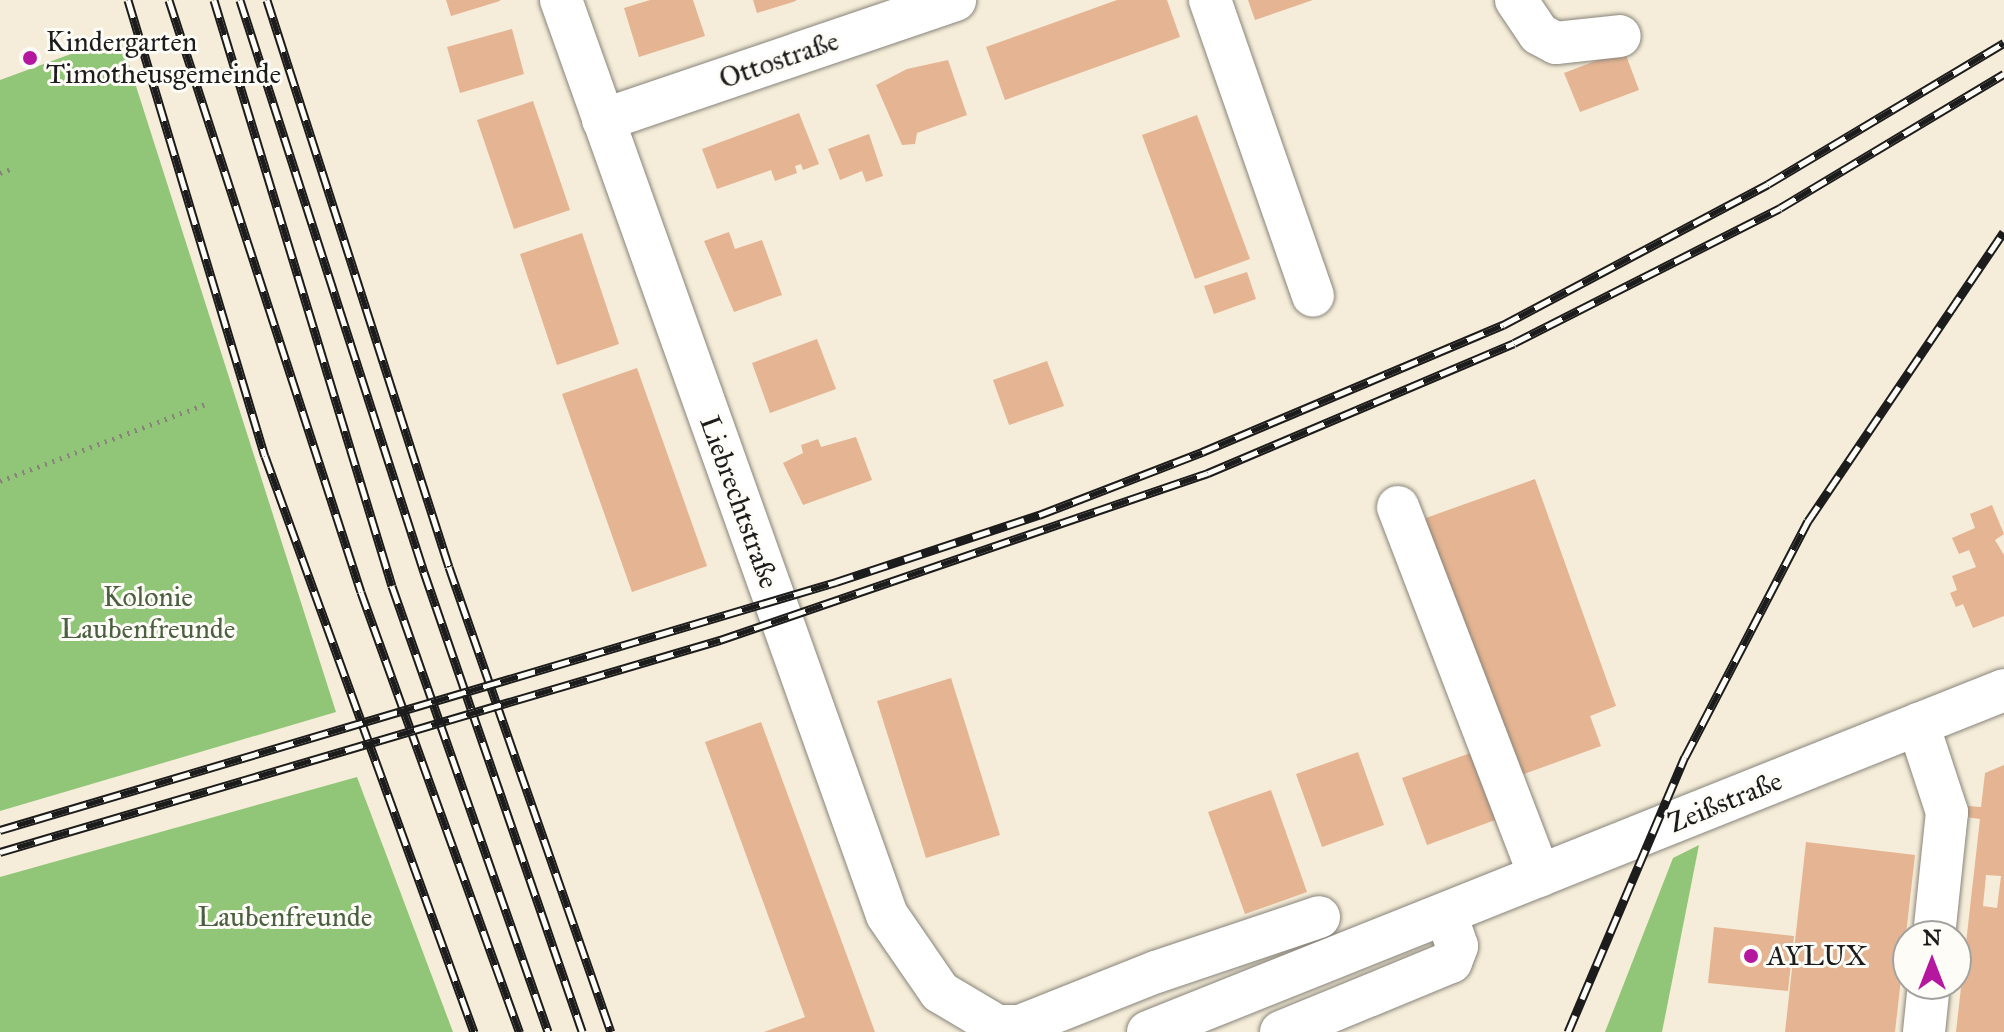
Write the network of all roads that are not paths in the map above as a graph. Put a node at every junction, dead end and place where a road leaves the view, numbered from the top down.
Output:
1 (561, 0) edge
2 (955, 0) edge
3 (1210, 0) edge
4 (1516, 0) edge
5 (1620, 36) dead end
6 (603, 120) junction
7 (1313, 296) dead end
8 (1398, 507) dead end
9 (2004, 690) edge
10 (1918, 724) junction
11 (1540, 876) junction
12 (1446, 914) junction
13 (1319, 917) dead end
14 (1936, 920) edge
15 (1927, 1000) edge
16 (1148, 1032) edge
17 (1281, 1032) edge
18 (1924, 1032) edge

1 - 6 street, Liebrechtstraße
2 - 6 street, Ottostraße
3 - 7 street
4 - 5 street
6 - 13 street, Liebrechtstraße
8 - 11 street
9 - 10 street, Zeißstraße
10 - 11 street, Zeißstraße
10 - 14 street
11 - 12 street, Zeißstraße
12 - 16 street, Zeißstraße
12 - 17 street
15 - 18 street

